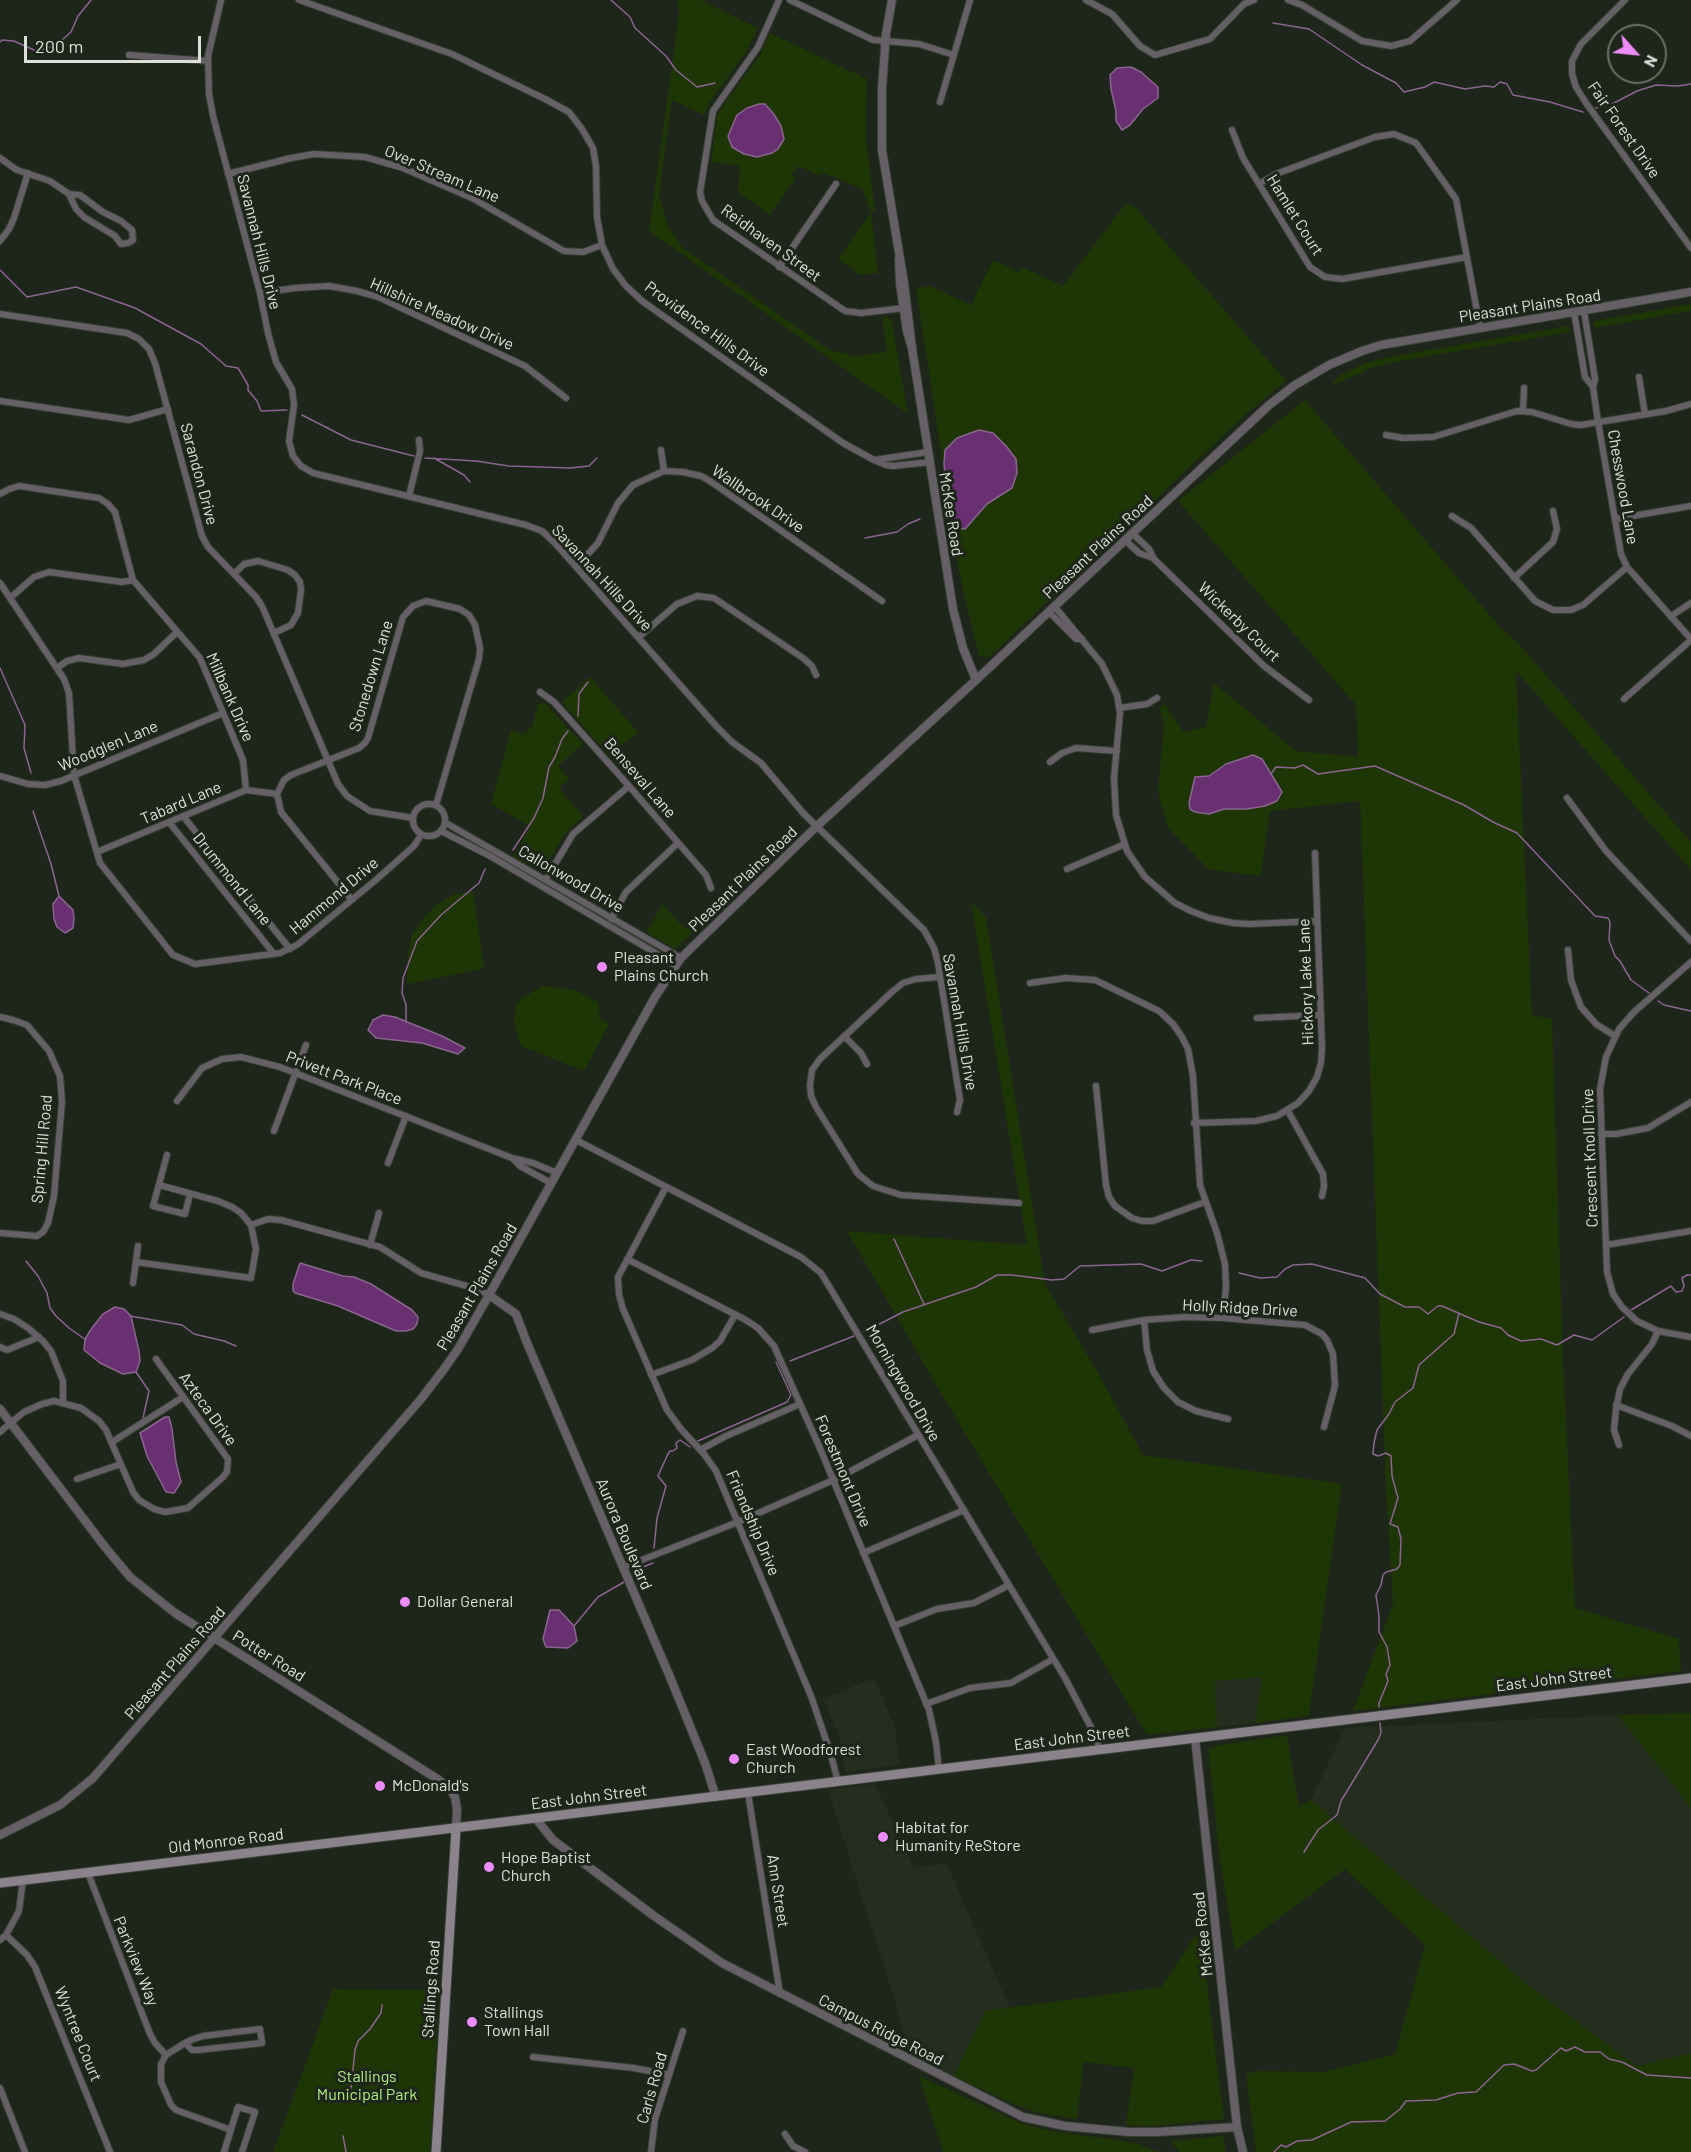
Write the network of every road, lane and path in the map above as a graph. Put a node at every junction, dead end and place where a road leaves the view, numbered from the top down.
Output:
1 (221, 0) edge
2 (300, 0) edge
3 (779, 0) edge
4 (790, 0) edge
5 (892, 0) edge
6 (970, 0) edge
7 (1086, 0) edge
8 (1254, 0) edge
9 (1288, 0) edge
10 (1457, 0) edge
11 (1625, 0) edge
12 (885, 41) junction
13 (129, 55) dead end
14 (954, 55) junction
15 (208, 61) junction
16 (940, 102) dead end
17 (1232, 130) dead end
18 (0, 158) edge
19 (28, 173) junction
20 (228, 174) junction
21 (836, 184) dead end
22 (1259, 184) junction
23 (69, 194) junction
24 (0, 241) edge
25 (602, 246) junction
26 (1691, 248) edge
27 (1467, 257) junction
28 (899, 259) junction
29 (779, 267) junction
30 (1691, 292) edge
31 (260, 293) junction
32 (903, 308) junction
33 (1584, 311) junction
34 (1574, 312) junction
35 (0, 314) edge
36 (1480, 327) junction
37 (912, 348) junction
38 (1639, 377) dead end
39 (1593, 387) junction
40 (1524, 388) dead end
41 (566, 398) dead end
42 (0, 401) edge
43 (1691, 404) edge
44 (168, 409) junction
45 (1523, 411) junction
46 (1645, 414) junction
47 (1598, 422) junction
48 (1386, 435) dead end
49 (419, 440) dead end
50 (661, 450) dead end
51 (928, 452) junction
52 (874, 460) junction
53 (930, 462) junction
54 (664, 471) junction
55 (0, 494) edge
56 (409, 496) junction
57 (1691, 506) edge
58 (1553, 510) dead end
59 (1452, 516) dead end
60 (1615, 519) junction
61 (1132, 534) junction
62 (1125, 540) junction
63 (1154, 559) junction
64 (576, 567) junction
65 (1627, 567) junction
66 (234, 574) junction
67 (1514, 578) junction
68 (133, 580) junction
69 (0, 583) edge
70 (10, 597) junction
71 (882, 601) dead end
72 (1691, 603) edge
73 (1052, 609) junction
74 (1671, 616) junction
75 (177, 633) junction
76 (274, 633) junction
77 (639, 637) junction
78 (1691, 639) edge
79 (57, 668) junction
80 (816, 675) dead end
81 (976, 680) junction
82 (540, 692) dead end
83 (1157, 698) dead end
84 (1624, 699) dead end
85 (1309, 700) dead end
86 (1119, 708) junction
87 (223, 713) junction
88 (1117, 751) junction
89 (327, 760) junction
90 (1050, 762) dead end
91 (74, 775) junction
92 (0, 776) edge
93 (629, 786) junction
94 (246, 790) junction
95 (277, 794) junction
96 (1567, 798) dead end
97 (436, 805) junction
98 (183, 816) junction
99 (413, 818) junction
100 (169, 822) junction
101 (446, 823) junction
102 (817, 826) junction
103 (441, 831) junction
104 (421, 835) junction
105 (678, 843) junction
106 (1125, 844) junction
107 (97, 852) junction
108 (1315, 853) dead end
109 (1067, 869) dead end
110 (546, 879) junction
111 (711, 888) dead end
112 (352, 900) junction
113 (611, 918) junction
114 (1317, 921) junction
115 (1691, 941) edge
116 (290, 949) junction
117 (1568, 950) dead end
118 (274, 954) junction
119 (681, 958) junction
120 (1691, 962) edge
121 (676, 965) junction
122 (940, 977) junction
123 (1030, 983) dead end
124 (1321, 1015) junction
125 (0, 1017) edge
126 (1257, 1018) dead end
127 (844, 1036) junction
128 (1615, 1036) junction
129 (306, 1045) dead end
130 (867, 1064) dead end
131 (296, 1073) junction
132 (1096, 1086) dead end
133 (177, 1101) dead end
134 (1691, 1102) edge
135 (1288, 1111) junction
136 (957, 1112) dead end
137 (406, 1116) junction
138 (1194, 1123) junction
139 (274, 1131) dead end
140 (1601, 1134) junction
141 (576, 1140) junction
142 (167, 1155) dead end
143 (512, 1158) junction
144 (388, 1163) dead end
145 (557, 1173) junction
146 (551, 1183) junction
147 (159, 1185) junction
148 (666, 1187) junction
149 (190, 1194) junction
150 (1322, 1196) dead end
151 (1205, 1202) junction
152 (1018, 1203) dead end
153 (379, 1213) dead end
154 (251, 1225) junction
155 (1691, 1231) edge
156 (0, 1233) edge
157 (370, 1245) junction
158 (1606, 1245) junction
159 (138, 1246) dead end
160 (627, 1259) junction
161 (136, 1262) junction
162 (133, 1283) dead end
163 (489, 1295) junction
164 (0, 1314) edge
165 (735, 1315) junction
166 (1223, 1318) junction
167 (1144, 1320) junction
168 (1092, 1330) dead end
169 (1658, 1331) junction
170 (39, 1337) junction
171 (1691, 1337) edge
172 (0, 1347) edge
173 (156, 1359) dead end
174 (651, 1376) junction
175 (183, 1397) junction
176 (63, 1402) junction
177 (800, 1404) junction
178 (1616, 1405) junction
179 (0, 1409) edge
180 (1228, 1419) dead end
181 (12, 1423) junction
182 (1324, 1427) dead end
183 (0, 1432) edge
184 (918, 1435) junction
185 (1691, 1436) edge
186 (112, 1442) junction
187 (1619, 1445) dead end
188 (700, 1450) junction
189 (121, 1464) junction
190 (78, 1479) dead end
191 (832, 1480) junction
192 (964, 1510) junction
193 (738, 1522) junction
194 (863, 1553) junction
195 (624, 1567) junction
196 (1009, 1585) junction
197 (894, 1626) junction
198 (214, 1638) junction
199 (1053, 1659) junction
200 (1691, 1678) edge
201 (926, 1704) junction
202 (1195, 1738) junction
203 (1100, 1750) junction
204 (939, 1770) junction
205 (838, 1782) junction
206 (748, 1793) junction
207 (716, 1797) junction
208 (536, 1819) junction
209 (456, 1829) junction
210 (0, 1835) edge
211 (88, 1873) junction
212 (23, 1880) junction
213 (0, 1883) edge
214 (6, 1935) junction
215 (0, 1940) edge
216 (780, 1994) junction
217 (683, 2031) dead end
218 (184, 2043) junction
219 (166, 2055) junction
220 (533, 2057) dead end
221 (669, 2075) junction
222 (0, 2088) edge
223 (1237, 2127) junction
224 (231, 2130) junction
225 (785, 2134) dead end
226 (793, 2146) junction
227 (25, 2152) edge
228 (110, 2152) edge
229 (224, 2152) edge
230 (242, 2152) edge
231 (436, 2152) edge
232 (651, 2152) edge
233 (788, 2152) edge
234 (805, 2152) edge
235 (1243, 2152) edge

1 - 15 street, Savannah Hills Drive
2 - 25 street, Providence Hills Drive
3 - 29 street, Reidhaven Street
4 - 12 street
5 - 12 street, McKee Road
6 - 14 street
7 - 8 street
9 - 10 street
11 - 26 street, Fair Forest Drive
12 - 14 street
12 - 28 street, McKee Road
13 - 15 street
14 - 16 street
15 - 20 street, Savannah Hills Drive
17 - 22 street, Hamlet Court
18 - 19 street
19 - 23 street
19 - 24 street
20 - 25 street, Over Stream Lane
20 - 31 street, Savannah Hills Drive
21 - 29 street
22 - 27 street, Hamlet Court
22 - 27 street
23 - 23 street
25 - 52 street, Providence Hills Drive
27 - 36 street
28 - 32 street, McKee Road
28 - 37 street, McKee Road
29 - 32 street, Reidhaven Street
30 - 33 street, Pleasant Plains Road
31 - 41 street, Hillshire Meadow Drive
31 - 56 street, Savannah Hills Drive
32 - 37 street, McKee Road
33 - 34 street, Pleasant Plains Road
33 - 39 street, Chesswood Lane
34 - 36 street, Pleasant Plains Road
34 - 39 street, Chesswood Lane
35 - 44 street, Sarandon Drive
36 - 61 street, Pleasant Plains Road
37 - 51 street, McKee Road
38 - 46 street
39 - 47 street, Chesswood Lane
40 - 45 street
42 - 44 street
43 - 46 street
44 - 66 street, Sarandon Drive
45 - 47 street
45 - 48 street
46 - 47 street
47 - 60 street, Chesswood Lane
49 - 56 street
50 - 54 street
51 - 52 street
51 - 53 street, McKee Road
52 - 53 street, Providence Hills Drive
53 - 81 street, McKee Road
54 - 64 street
54 - 71 street, Wallbrook Drive
55 - 68 street, Millbank Drive
56 - 64 street, Savannah Hills Drive
57 - 60 street
58 - 67 street
59 - 67 street
60 - 65 street, Chesswood Lane
61 - 62 street, Pleasant Plains Road
61 - 63 street, Wickerby Court
62 - 63 street, Wickerby Court
62 - 73 street, Pleasant Plains Road
63 - 85 street, Wickerby Court
64 - 77 street, Savannah Hills Drive
65 - 67 street
65 - 74 street, Chesswood Lane
66 - 76 street, Sarandon Drive
66 - 76 street
68 - 70 street
68 - 75 street, Millbank Drive
69 - 70 street, Hammond Drive
70 - 79 street, Hammond Drive
72 - 74 street
73 - 81 street, Pleasant Plains Road
73 - 86 street
74 - 78 street, Chesswood Lane
75 - 79 street
75 - 87 street, Millbank Drive
76 - 89 street, Sarandon Drive
77 - 80 street
77 - 102 street, Savannah Hills Drive
78 - 84 street
79 - 91 street, Hammond Drive
81 - 102 street, Pleasant Plains Road
82 - 93 street, Benseval Lane
83 - 86 street
86 - 88 street
87 - 91 street, Woodglen Lane
87 - 94 street, Millbank Drive
88 - 90 street
88 - 106 street
89 - 95 street, Stonedown Lane
89 - 97 street, Stonedown Lane
89 - 99 street, Sarandon Drive
91 - 92 street, Woodglen Lane
91 - 107 street, Hammond Drive
93 - 105 street, Benseval Lane
93 - 110 street
94 - 95 street, Tabard Lane
94 - 98 street, Tabard Lane
95 - 112 street
96 - 115 street
97 - 99 street
97 - 101 street
98 - 100 street, Tabard Lane
98 - 116 street, Drummond Lane
99 - 104 street
100 - 107 street, Tabard Lane
100 - 118 street, Drummond Lane
101 - 103 street
101 - 110 street, Callonwood Drive
102 - 119 street, Pleasant Plains Road
102 - 122 street, Savannah Hills Drive
103 - 104 street
103 - 121 street, Callonwood Drive
104 - 112 street, Hammond Drive
105 - 111 street, Benseval Lane
105 - 113 street
106 - 109 street
106 - 114 street
107 - 118 street, Hammond Drive
108 - 114 street, Hickory Lake Lane
110 - 113 street, Callonwood Drive
112 - 116 street, Hammond Drive
113 - 119 street, Callonwood Drive
114 - 124 street, Hickory Lake Lane
116 - 118 street, Hammond Drive
117 - 128 street
119 - 121 street, Pleasant Plains Road
120 - 128 street, Crescent Knoll Drive
121 - 141 street, Pleasant Plains Road
122 - 127 street
122 - 136 street, Savannah Hills Drive
123 - 138 street
124 - 126 street
124 - 135 street, Hickory Lake Lane
125 - 156 street, Spring Hill Road
127 - 130 street
127 - 152 street
128 - 140 street, Crescent Knoll Drive
129 - 131 street
131 - 133 street, Privett Park Place
131 - 137 street, Privett Park Place
131 - 139 street
132 - 151 street
134 - 140 street
135 - 138 street, Hickory Lake Lane
135 - 150 street
137 - 143 street, Privett Park Place
137 - 144 street
138 - 151 street
140 - 158 street, Crescent Knoll Drive
141 - 145 street, Pleasant Plains Road
141 - 148 street, Morningwood Drive
142 - 147 street
143 - 145 street, Privett Park Place
143 - 146 street, Privett Park Place
145 - 146 street, Pleasant Plains Road
146 - 163 street, Pleasant Plains Road
147 - 149 street
147 - 149 street
148 - 160 street, Friendship Drive
148 - 184 street, Morningwood Drive
149 - 154 street
151 - 166 street
153 - 157 street
154 - 157 street
154 - 161 street
155 - 158 street
157 - 163 street
158 - 169 street, Crescent Knoll Drive
159 - 161 street
160 - 165 street, Forestmont Drive
160 - 174 street, Friendship Drive
161 - 162 street
163 - 195 street, Aurora Boulevard
163 - 198 street, Pleasant Plains Road
164 - 170 street
165 - 174 street
165 - 177 street, Forestmont Drive
166 - 167 street, Holly Ridge Drive
166 - 182 street, Holly Ridge Drive
167 - 168 street, Holly Ridge Drive
167 - 180 street
169 - 171 street, Crescent Knoll Drive
169 - 178 street
170 - 172 street
170 - 176 street
173 - 175 street, Azteca Drive
174 - 188 street, Friendship Drive
175 - 186 street
175 - 189 street, Azteca Drive
176 - 181 street
176 - 186 street, Azteca Drive
177 - 188 street
177 - 191 street, Forestmont Drive
178 - 185 street
178 - 187 street
179 - 181 street, Potter Road
181 - 183 street
181 - 198 street, Potter Road
184 - 191 street
184 - 192 street, Morningwood Drive
186 - 189 street, Azteca Drive
188 - 193 street, Friendship Drive
189 - 190 street
191 - 193 street
191 - 194 street, Forestmont Drive
192 - 194 street
192 - 196 street, Morningwood Drive
193 - 195 street
193 - 205 street, Friendship Drive
194 - 197 street, Forestmont Drive
195 - 207 street, Aurora Boulevard
196 - 197 street
196 - 199 street, Morningwood Drive
197 - 201 street, Forestmont Drive
198 - 209 street, Potter Road
198 - 210 street, Pleasant Plains Road
199 - 201 street
199 - 203 street, Morningwood Drive
200 - 202 main road, East John Street
201 - 204 street, Forestmont Drive
202 - 203 main road, East John Street
202 - 223 street, McKee Road
203 - 204 main road, East John Street
204 - 205 main road, East John Street
205 - 206 main road, East John Street
206 - 207 main road, East John Street
206 - 216 street, Ann Street
207 - 208 main road, East John Street
208 - 209 main road, East John Street
208 - 216 street, Campus Ridge Road
209 - 211 main road, Old Monroe Road
209 - 231 main road, Stallings Road
211 - 212 main road, Old Monroe Road
211 - 219 street, Parkview Way
212 - 213 main road, Old Monroe Road
212 - 214 street
214 - 215 street
214 - 228 street, Wyntree Court
216 - 223 street, Campus Ridge Road
217 - 221 street, Carls Road
218 - 218 street
218 - 219 street
219 - 224 street
220 - 221 street
221 - 232 street, Carls Road
222 - 227 street
223 - 235 street
224 - 229 street
224 - 230 street
225 - 226 street
226 - 233 street
226 - 234 street

